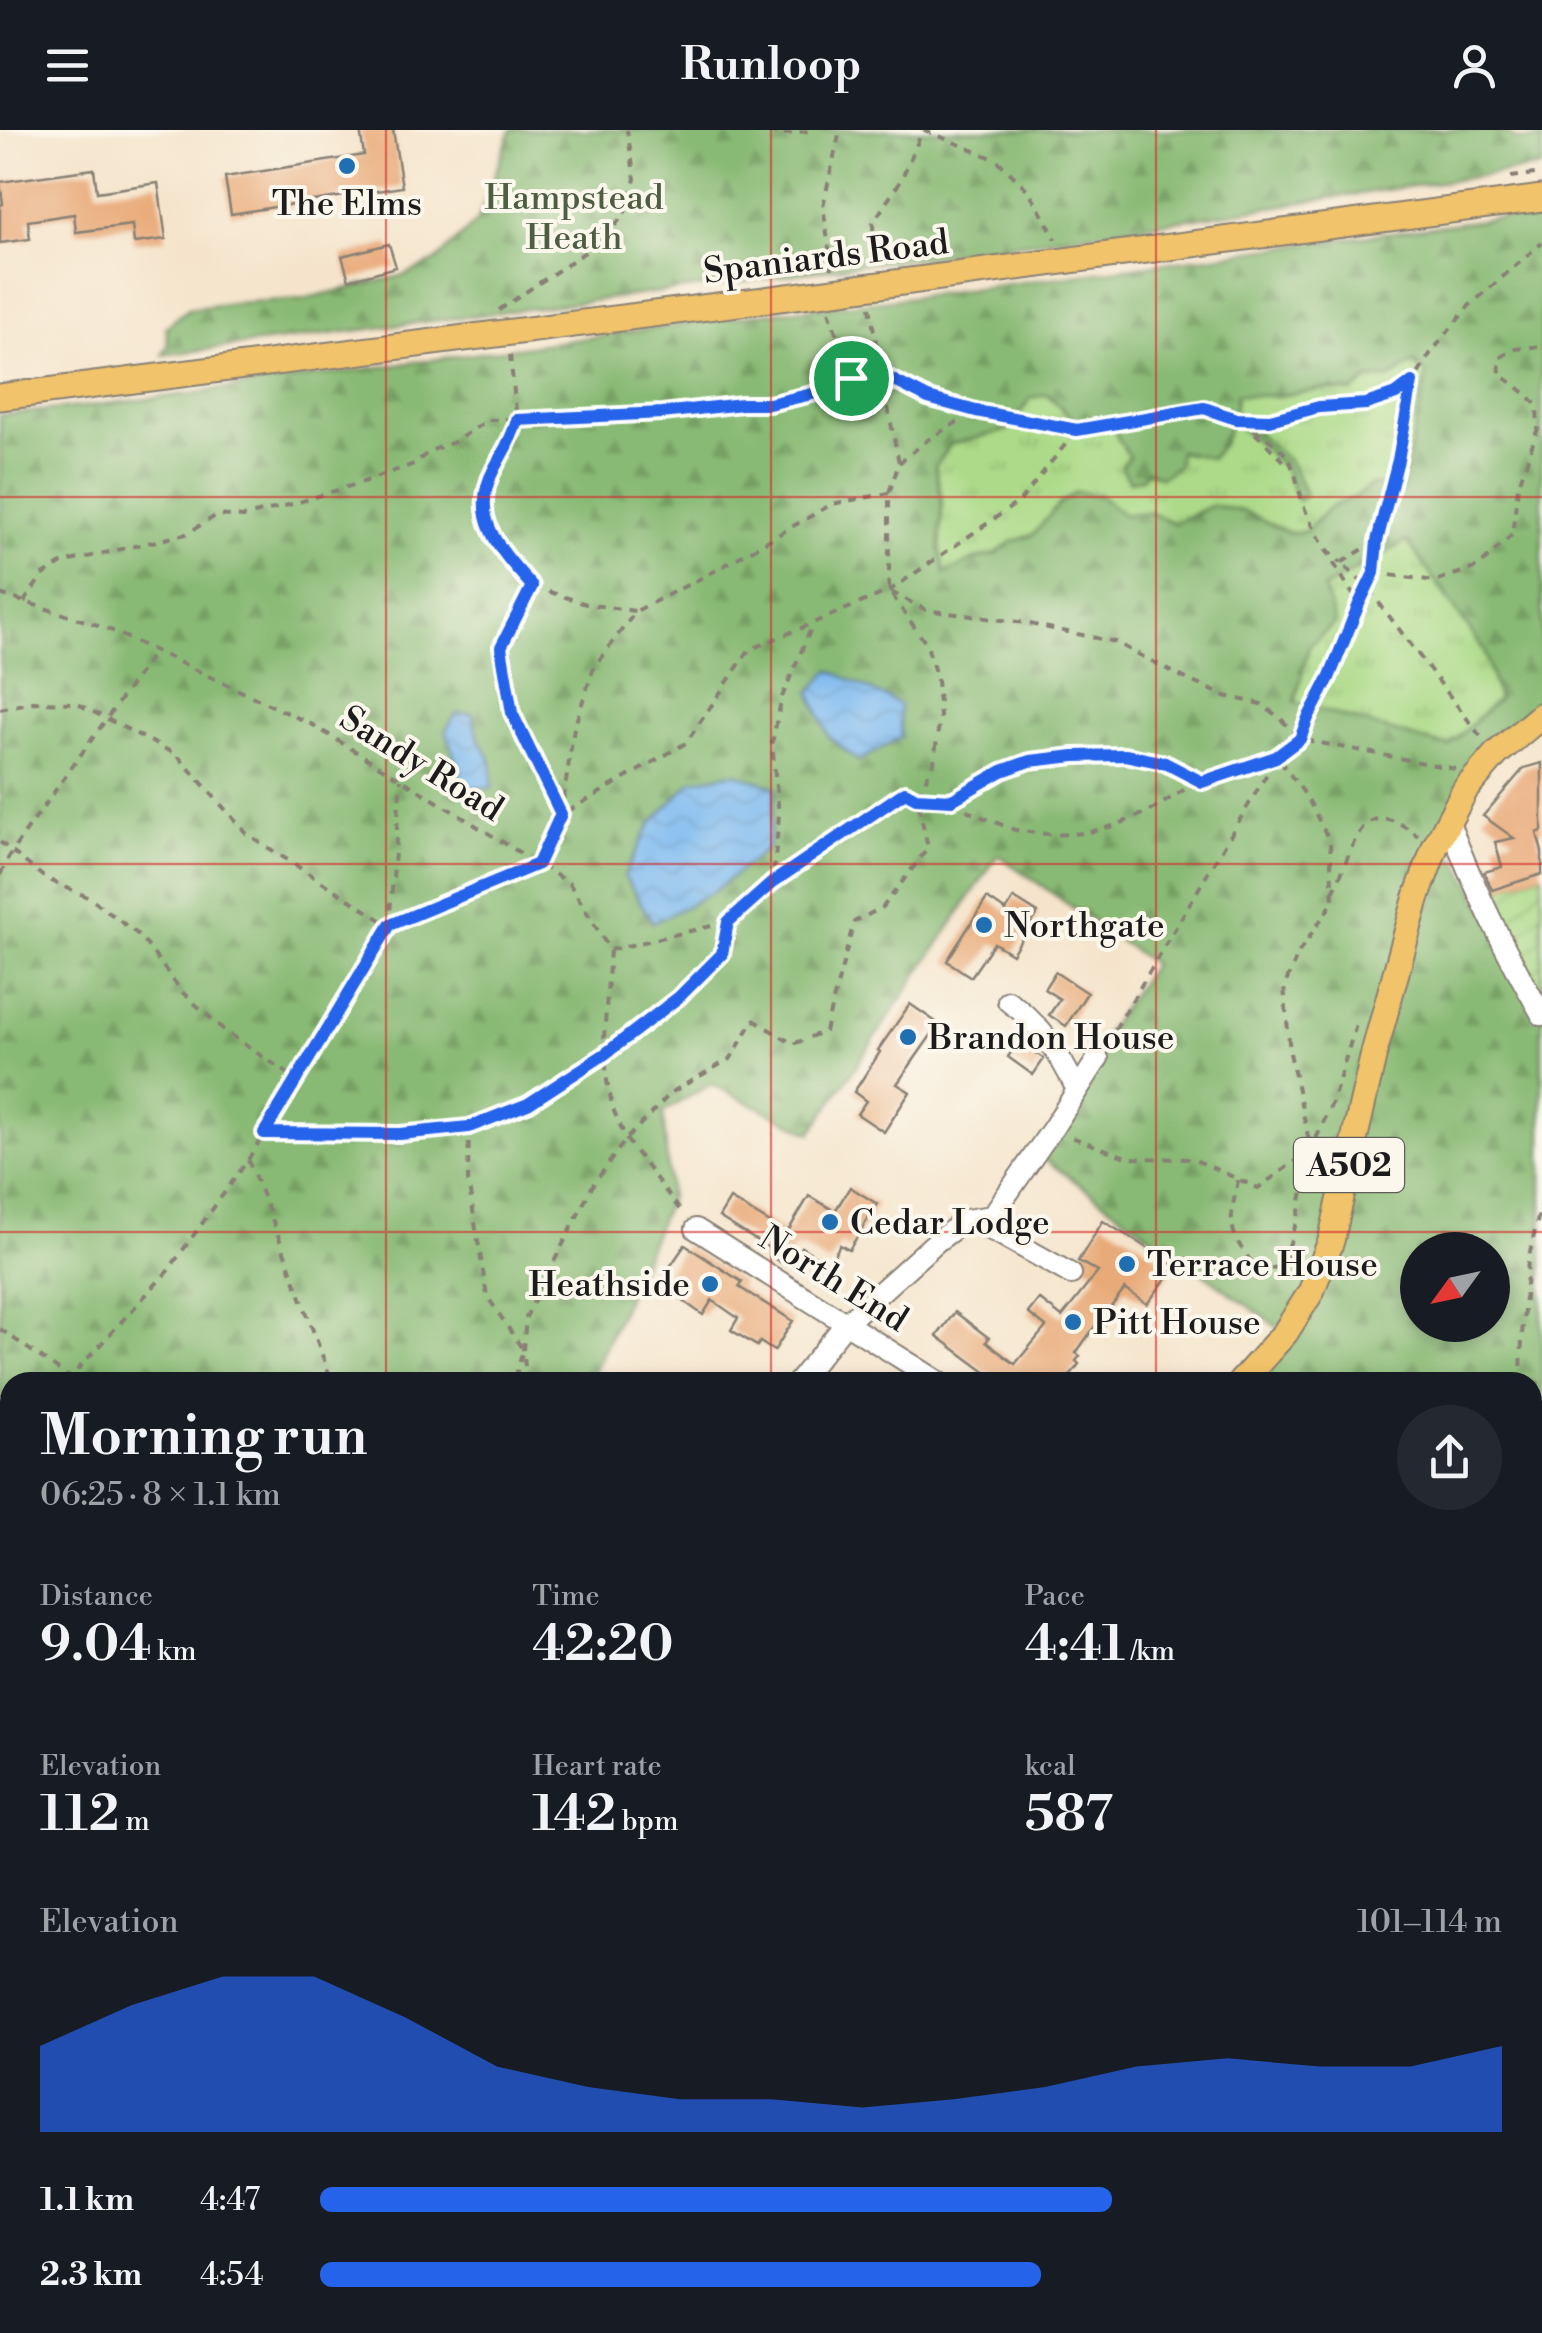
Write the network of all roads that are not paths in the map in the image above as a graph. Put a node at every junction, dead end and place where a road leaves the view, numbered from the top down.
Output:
1 (1542, 198) edge
2 (0, 398) edge
3 (1542, 718) edge
4 (1451, 826) junction
5 (1008, 1001) dead end
6 (1542, 1015) edge
7 (1098, 1058) road end
8 (1077, 1090) junction
9 (968, 1220) junction
10 (696, 1229) road end
11 (1071, 1274) dead end
12 (846, 1323) junction
13 (806, 1372) edge
14 (922, 1372) edge
15 (1251, 1372) edge

1 - 2 main road, Spaniards Road
3 - 4 main road, A502
3 - 4 main road, A502
4 - 6 street
4 - 15 main road, A502
5 - 8 street
7 - 8 street
8 - 9 street
9 - 11 street
9 - 12 street
10 - 12 street, North End
12 - 13 street
12 - 14 street, North End

